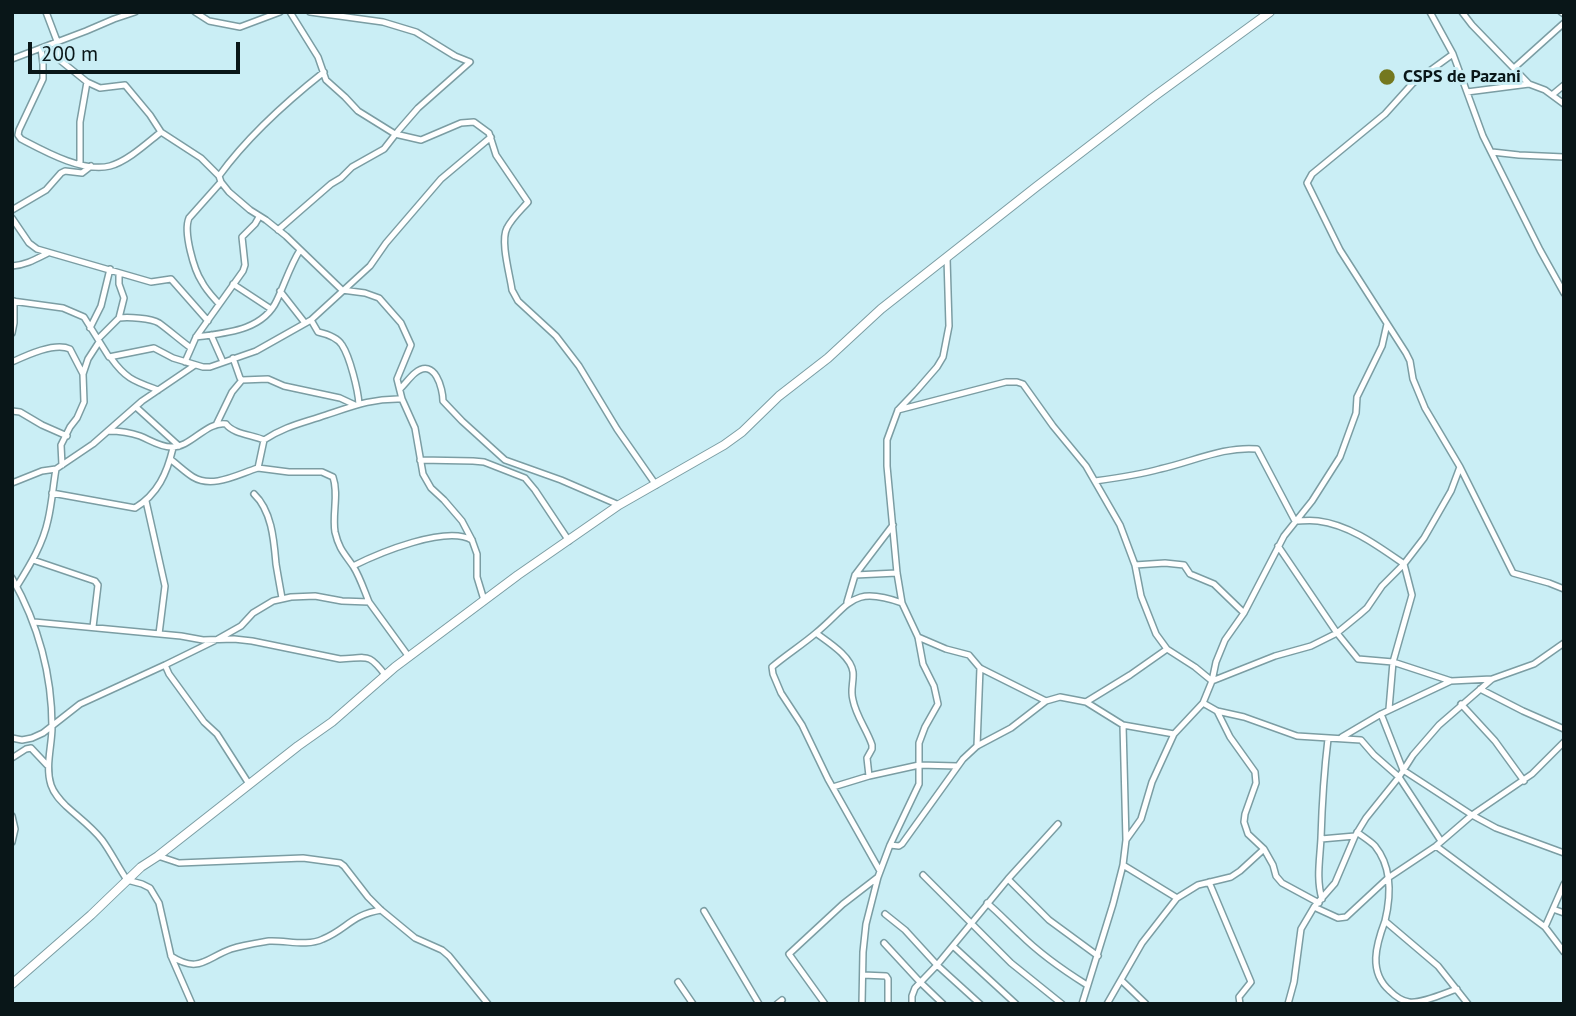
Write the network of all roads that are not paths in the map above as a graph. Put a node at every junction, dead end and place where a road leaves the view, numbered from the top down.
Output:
1 (46, 12) edge
2 (135, 12) edge
3 (195, 12) edge
4 (280, 12) edge
5 (290, 12) edge
6 (310, 12) edge
7 (1270, 12) edge
8 (1430, 12) edge
9 (1462, 12) edge
10 (1564, 23) edge
11 (57, 41) junction
12 (41, 48) junction
13 (1452, 54) junction
14 (12, 59) edge
15 (1514, 68) junction
16 (324, 72) junction
17 (87, 82) junction
18 (1529, 85) junction
19 (1564, 85) edge
20 (1467, 92) junction
21 (1552, 95) junction
22 (1564, 104) edge
23 (161, 132) junction
24 (395, 134) junction
25 (15, 135) edge
26 (491, 137) junction
27 (1492, 152) junction
28 (1564, 157) edge
29 (80, 163) junction
30 (91, 166) junction
31 (220, 179) junction
32 (12, 210) edge
33 (259, 217) junction
34 (12, 218) edge
35 (278, 230) junction
36 (300, 250) junction
37 (49, 253) junction
38 (947, 258) junction
39 (12, 266) edge
40 (110, 269) junction
41 (119, 273) junction
42 (233, 284) junction
43 (280, 290) junction
44 (342, 290) junction
45 (1564, 293) edge
46 (13, 301) edge
47 (219, 304) junction
48 (271, 309) junction
49 (119, 318) junction
50 (208, 321) junction
51 (308, 321) junction
52 (1387, 324) junction
53 (90, 328) junction
54 (12, 333) edge
55 (211, 335) junction
56 (196, 337) junction
57 (99, 341) junction
58 (191, 348) junction
59 (111, 358) junction
60 (233, 358) junction
61 (12, 362) edge
62 (186, 362) junction
63 (223, 362) junction
64 (195, 365) junction
65 (83, 374) junction
66 (242, 380) junction
67 (400, 389) junction
68 (158, 390) junction
69 (402, 399) junction
70 (357, 405) junction
71 (136, 407) junction
72 (898, 410) junction
73 (12, 411) edge
74 (215, 426) junction
75 (108, 431) junction
76 (67, 436) junction
77 (264, 440) junction
78 (176, 447) junction
79 (170, 459) junction
80 (421, 460) junction
81 (62, 464) junction
82 (1460, 467) junction
83 (258, 468) junction
84 (56, 469) junction
85 (1096, 481) junction
86 (12, 483) edge
87 (656, 485) junction
88 (52, 493) junction
89 (254, 495) dead end
90 (146, 501) junction
91 (619, 505) junction
92 (1295, 521) junction
93 (893, 525) junction
94 (472, 540) junction
95 (569, 541) junction
96 (1278, 546) junction
97 (33, 560) junction
98 (1404, 564) junction
99 (1135, 565) junction
100 (353, 566) junction
101 (897, 573) junction
102 (855, 575) junction
103 (12, 578) edge
104 (17, 586) junction
105 (1564, 589) edge
106 (282, 598) junction
107 (484, 600) junction
108 (369, 601) junction
109 (847, 603) junction
110 (902, 603) junction
111 (1244, 613) junction
112 (34, 622) junction
113 (93, 627) junction
114 (816, 633) junction
115 (1337, 633) junction
116 (159, 634) junction
117 (918, 637) junction
118 (218, 639) junction
119 (1564, 643) edge
120 (1167, 649) junction
121 (409, 657) junction
122 (1393, 662) junction
123 (165, 665) junction
124 (980, 668) junction
125 (386, 676) junction
126 (1492, 679) junction
127 (1212, 681) junction
128 (1451, 681) junction
129 (1480, 689) junction
130 (1045, 701) junction
131 (1086, 702) junction
132 (1203, 703) junction
133 (1461, 704) junction
134 (1389, 709) junction
135 (1217, 711) junction
136 (1381, 714) junction
137 (1123, 725) junction
138 (52, 726) junction
139 (1564, 729) edge
140 (1174, 734) junction
141 (12, 738) edge
142 (1328, 739) junction
143 (1339, 739) junction
144 (1564, 742) edge
145 (977, 746) junction
146 (12, 758) edge
147 (919, 765) junction
148 (48, 766) junction
149 (957, 766) junction
150 (1403, 771) junction
151 (869, 776) junction
152 (1399, 777) junction
153 (1524, 781) junction
154 (249, 784) junction
155 (833, 788) junction
156 (1472, 815) junction
157 (12, 816) edge
158 (1058, 824) dead end
159 (1356, 834) junction
160 (1321, 839) junction
161 (1126, 840) junction
162 (12, 842) edge
163 (1438, 843) junction
164 (890, 845) junction
165 (1264, 849) junction
166 (1564, 853) edge
167 (158, 856) junction
168 (1123, 866) junction
169 (879, 875) junction
170 (923, 875) dead end
171 (1388, 878) junction
172 (1008, 879) junction
173 (127, 880) junction
174 (1209, 882) junction
175 (1564, 884) edge
176 (1177, 898) junction
177 (988, 903) junction
178 (1318, 903) junction
179 (1553, 909) junction
180 (381, 910) junction
181 (704, 911) dead end
182 (1564, 913) edge
183 (885, 914) dead end
184 (1385, 921) junction
185 (971, 924) junction
186 (1545, 927) junction
187 (884, 943) dead end
188 (953, 946) junction
189 (1564, 952) edge
190 (171, 956) junction
191 (1098, 956) junction
192 (937, 965) junction
193 (863, 975) junction
194 (1121, 980) junction
195 (678, 982) dead end
196 (920, 982) junction
197 (12, 984) edge
198 (1087, 985) junction
199 (1457, 989) junction
200 (192, 1004) edge
201 (488, 1004) edge
202 (693, 1004) edge
203 (759, 1004) edge
204 (825, 1004) edge
205 (862, 1004) edge
206 (888, 1004) edge
207 (912, 1004) edge
208 (943, 1004) edge
209 (979, 1004) edge
210 (1016, 1004) edge
211 (1062, 1004) edge
212 (1082, 1004) edge
213 (1107, 1004) edge
214 (1146, 1004) edge
215 (1240, 1004) edge
216 (1288, 1004) edge
217 (1468, 1004) edge

1 - 11 street
2 - 11 street
3 - 4 street
5 - 16 street
6 - 24 street
7 - 38 street
8 - 13 street
9 - 15 street
10 - 15 street
11 - 12 street
11 - 17 street
12 - 14 street
12 - 25 street
13 - 20 street
13 - 52 street
15 - 18 street
16 - 24 street
16 - 31 street
17 - 23 street
17 - 29 street
18 - 20 street
18 - 21 street
19 - 21 street
20 - 27 street
21 - 22 street
23 - 30 street
23 - 31 street
24 - 26 street
24 - 35 street
25 - 29 street
26 - 44 street
26 - 87 street
27 - 28 street
27 - 45 street
29 - 30 street
30 - 32 street
31 - 33 street
31 - 47 street
33 - 35 street
33 - 42 street
34 - 37 street
35 - 36 street
36 - 43 street
36 - 44 street
37 - 39 street
37 - 40 street
38 - 72 street
38 - 87 street
40 - 41 street
40 - 53 street
41 - 49 street
41 - 50 street
42 - 47 street
42 - 48 street
43 - 48 street
43 - 51 street
44 - 51 street
44 - 67 street
46 - 53 street
46 - 54 street
47 - 50 street
48 - 55 street
49 - 57 street
49 - 58 street
50 - 56 street
51 - 60 street
51 - 70 street
52 - 82 street
52 - 92 street
53 - 57 street
55 - 56 street
55 - 63 street
56 - 58 street
57 - 59 street
57 - 65 street
58 - 62 street
59 - 62 street
59 - 68 street
60 - 63 street
60 - 66 street
61 - 65 street
62 - 64 street
63 - 64 street
64 - 68 street
65 - 76 street
66 - 70 street
66 - 74 street
67 - 69 street
67 - 91 street
68 - 71 street
69 - 70 street
69 - 80 street
70 - 77 street
71 - 75 street
71 - 78 street
72 - 85 street
72 - 93 street
73 - 76 street
74 - 77 street
74 - 78 street
75 - 78 street
75 - 81 street
76 - 81 street
77 - 83 street
78 - 79 street
79 - 83 street
79 - 90 street
80 - 94 street
80 - 95 street
81 - 84 street
82 - 98 street
82 - 105 street
83 - 100 street
84 - 86 street
84 - 88 street
85 - 92 street
85 - 99 street
87 - 91 street
88 - 90 street
88 - 97 street
89 - 106 street
90 - 116 street
91 - 95 street
92 - 96 street
92 - 98 street
93 - 101 street
93 - 102 street
94 - 100 street
94 - 107 street
95 - 107 street
96 - 111 street
96 - 115 street
97 - 104 street
97 - 113 street
98 - 115 street
98 - 122 street
99 - 111 street
99 - 120 street
100 - 108 street
101 - 102 street
101 - 110 street
102 - 109 street
103 - 104 street
104 - 112 street
106 - 108 street
106 - 118 street
107 - 121 street
108 - 121 street
109 - 110 street
109 - 114 street
110 - 117 street
111 - 127 street
112 - 113 street
112 - 138 street
113 - 116 street
114 - 151 street
114 - 155 street
115 - 122 street
115 - 127 street
116 - 118 street
117 - 124 street
117 - 147 street
118 - 123 street
118 - 125 street
119 - 126 street
120 - 127 street
120 - 131 street
121 - 125 street
122 - 128 street
122 - 134 street
123 - 138 street
123 - 154 street
124 - 130 street
124 - 145 street
125 - 154 street
126 - 128 street
126 - 129 street
127 - 132 street
128 - 134 street
129 - 133 street
129 - 139 street
130 - 131 street
130 - 145 street
131 - 137 street
132 - 135 street
132 - 140 street
133 - 150 street
133 - 153 street
134 - 136 street
135 - 142 street
135 - 165 street
136 - 143 street
136 - 150 street
137 - 140 street
137 - 161 street
138 - 141 street
138 - 148 street
140 - 161 street
142 - 143 street
142 - 160 street
143 - 152 street
144 - 153 street
145 - 149 street
146 - 148 street
147 - 149 street
147 - 151 street
147 - 164 street
148 - 173 street
149 - 164 street
150 - 152 street
150 - 156 street
151 - 155 street
152 - 159 street
152 - 163 street
153 - 156 street
154 - 167 street
155 - 169 street
156 - 163 street
156 - 166 street
157 - 162 street
158 - 172 street
159 - 160 street
159 - 171 street
159 - 178 street
160 - 178 street
161 - 168 street
163 - 171 street
163 - 186 street
164 - 169 street
165 - 174 street
165 - 178 street
167 - 173 street
167 - 180 street
168 - 176 street
168 - 191 street
169 - 193 street
169 - 204 street
170 - 185 street
171 - 178 street
171 - 184 street
172 - 177 street
172 - 191 street
173 - 190 street
173 - 197 street
174 - 176 street
174 - 215 street
175 - 179 street
176 - 194 street
177 - 185 street
177 - 198 street
178 - 216 street
179 - 182 street
179 - 186 street
180 - 190 street
180 - 201 street
181 - 203 street
183 - 192 street
184 - 199 street
184 - 199 street
185 - 188 street
185 - 211 street
186 - 189 street
187 - 196 street
188 - 192 street
188 - 210 street
190 - 200 street
191 - 198 street
192 - 196 street
192 - 209 street
193 - 205 street
193 - 206 street
194 - 213 street
194 - 214 street
195 - 202 street
196 - 207 street
196 - 208 street
198 - 212 street
199 - 217 street

